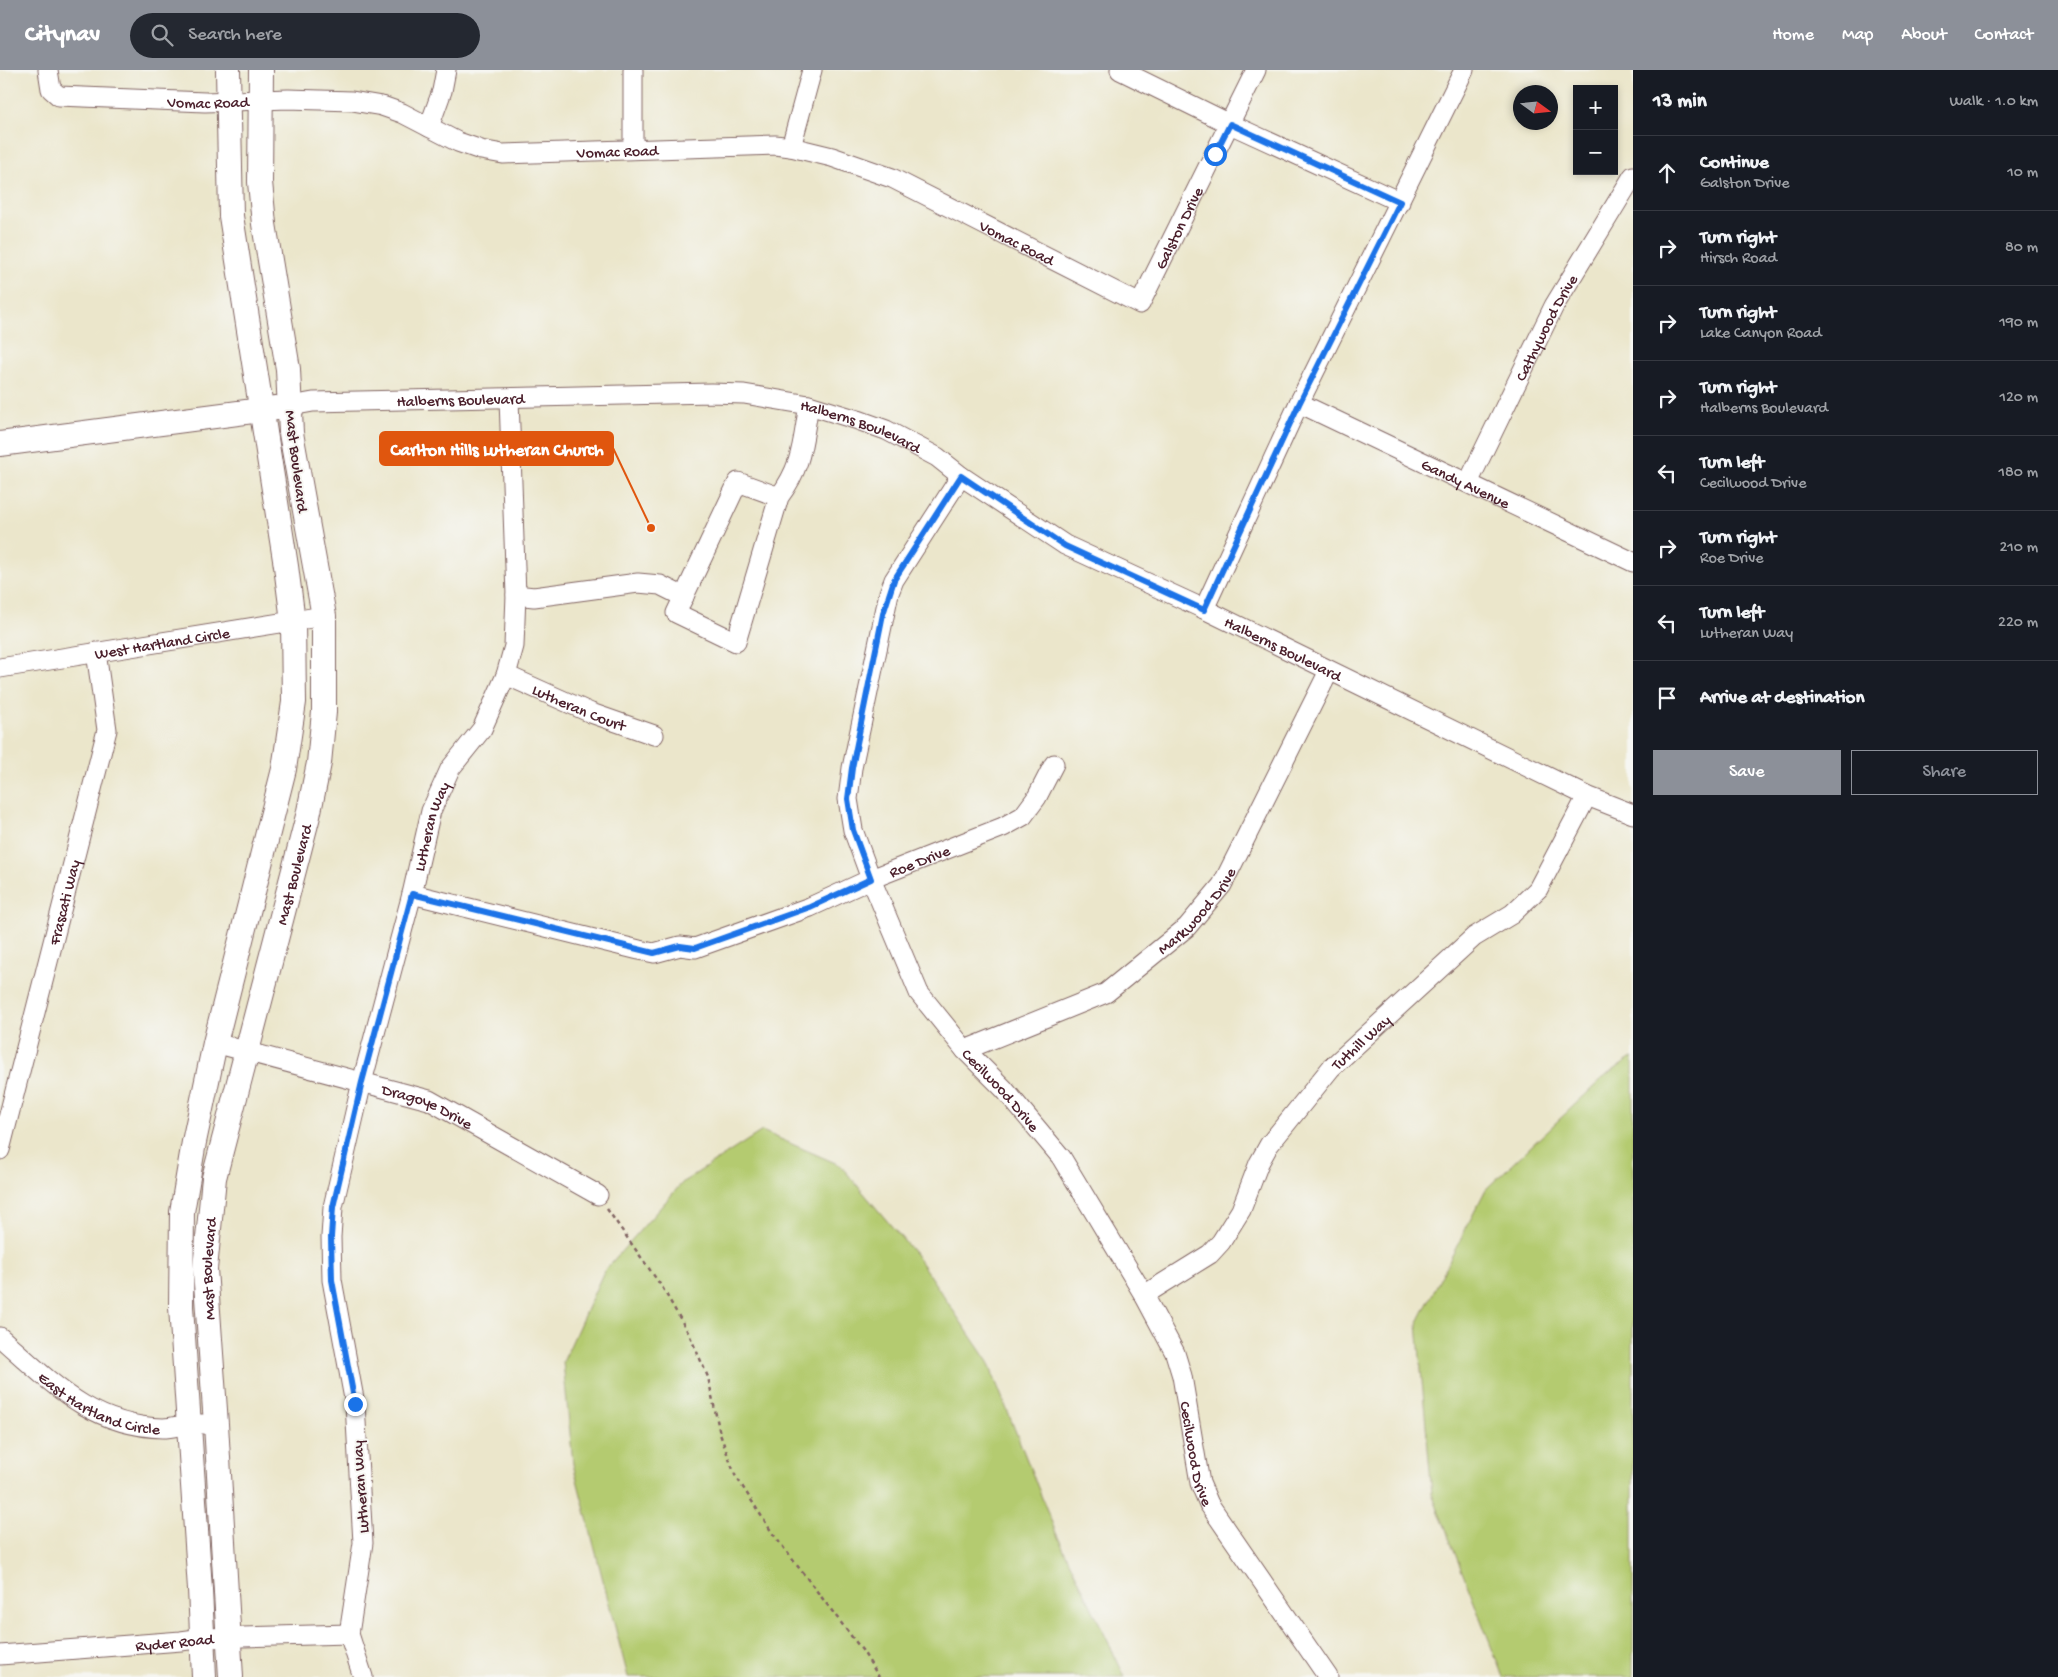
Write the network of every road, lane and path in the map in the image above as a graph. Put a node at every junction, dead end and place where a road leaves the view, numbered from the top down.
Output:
1 (48, 70) edge
2 (228, 70) edge
3 (260, 70) edge
4 (446, 70) edge
5 (633, 70) edge
6 (812, 70) edge
7 (1120, 70) edge
8 (1256, 70) edge
9 (1464, 70) edge
10 (260, 100) junction
11 (228, 102) junction
12 (1230, 124) junction
13 (429, 127) junction
14 (791, 147) junction
15 (632, 148) junction
16 (1633, 176) edge
17 (1400, 202) junction
18 (1140, 304) joint
19 (509, 399) junction
20 (1299, 404) junction
21 (809, 405) junction
22 (290, 406) junction
23 (260, 411) junction
24 (0, 444) edge
25 (961, 476) junction
26 (1468, 483) junction
27 (779, 497) junction
28 (1633, 562) edge
29 (516, 595) junction
30 (684, 598) junction
31 (1204, 610) junction
32 (324, 616) junction
33 (293, 621) junction
34 (96, 652) junction
35 (0, 668) edge
36 (1329, 671) junction
37 (506, 675) junction
38 (654, 735) dead end
39 (1054, 764) dead end
40 (1587, 796) junction
41 (1633, 814) edge
42 (871, 879) junction
43 (412, 894) junction
44 (215, 1043) junction
45 (965, 1050) junction
46 (247, 1051) junction
47 (362, 1082) junction
48 (0, 1150) edge
49 (598, 1195) joint
50 (1144, 1295) junction
51 (0, 1337) edge
52 (188, 1424) junction
53 (216, 1424) junction
54 (349, 1634) junction
55 (228, 1637) junction
56 (203, 1638) junction
57 (0, 1655) edge
58 (204, 1677) edge
59 (231, 1677) edge
60 (362, 1677) edge
61 (879, 1677) edge
62 (1328, 1677) edge

1 - 11 street, Vomac Road
2 - 11 main road, Mast Boulevard
3 - 10 main road, Mast Boulevard
4 - 13 street
5 - 15 street
6 - 14 street
7 - 12 street
8 - 12 street, Galston Drive
9 - 17 street
10 - 11 street, Vomac Road
10 - 13 street, Vomac Road
10 - 22 main road, Mast Boulevard
11 - 23 main road, Mast Boulevard
12 - 17 street
12 - 18 street, Galston Drive
13 - 15 street, Vomac Road
14 - 15 street, Vomac Road
14 - 18 street, Vomac Road
16 - 26 street, Cathywood Drive
17 - 20 street
19 - 21 street, Halberns Boulevard
19 - 22 street, Halberns Boulevard
19 - 29 street, Lutheran Way
20 - 26 street, Gandy Avenue
20 - 31 street
21 - 25 street, Halberns Boulevard
21 - 27 street
22 - 23 main road, Halberns Boulevard
22 - 32 main road, Mast Boulevard
23 - 24 main road, Halberns Boulevard
23 - 33 main road, Mast Boulevard
25 - 31 street, Halberns Boulevard
25 - 42 street, Cecilwood Drive
26 - 28 street, Gandy Avenue
27 - 30 street
27 - 30 street
29 - 30 street
29 - 37 street, Lutheran Way
31 - 36 street, Halberns Boulevard
32 - 33 street, West Hartland Circle
32 - 46 main road, Mast Boulevard
33 - 34 street, West Hartland Circle
33 - 44 main road, Mast Boulevard
34 - 35 street, West Hartland Circle
34 - 48 street, Frascati Way
36 - 40 street, Halberns Boulevard
36 - 45 street, Markwood Drive
37 - 38 street, Lutheran Court
37 - 43 street, Lutheran Way
39 - 42 street, Roe Drive
40 - 41 street, Halberns Boulevard
40 - 50 street, Tuthill Way
42 - 43 street, Roe Drive
42 - 45 street, Cecilwood Drive
43 - 47 street, Lutheran Way
44 - 46 street, Dragoye Drive
44 - 52 main road, Mast Boulevard
45 - 50 street, Cecilwood Drive
46 - 47 street, Dragoye Drive
46 - 53 main road, Mast Boulevard
47 - 49 street, Dragoye Drive
47 - 54 street, Lutheran Way
49 - 61 path
50 - 62 street, Cecilwood Drive
51 - 52 street, East Hartland Circle
52 - 53 street, East Hartland Circle
52 - 56 main road, Mast Boulevard
53 - 55 main road, Mast Boulevard
54 - 55 street, Ryder Road
54 - 60 street, Lutheran Way
55 - 56 street, Ryder Road
55 - 59 main road, Mast Boulevard
56 - 57 street, Ryder Road
56 - 58 main road, Mast Boulevard

